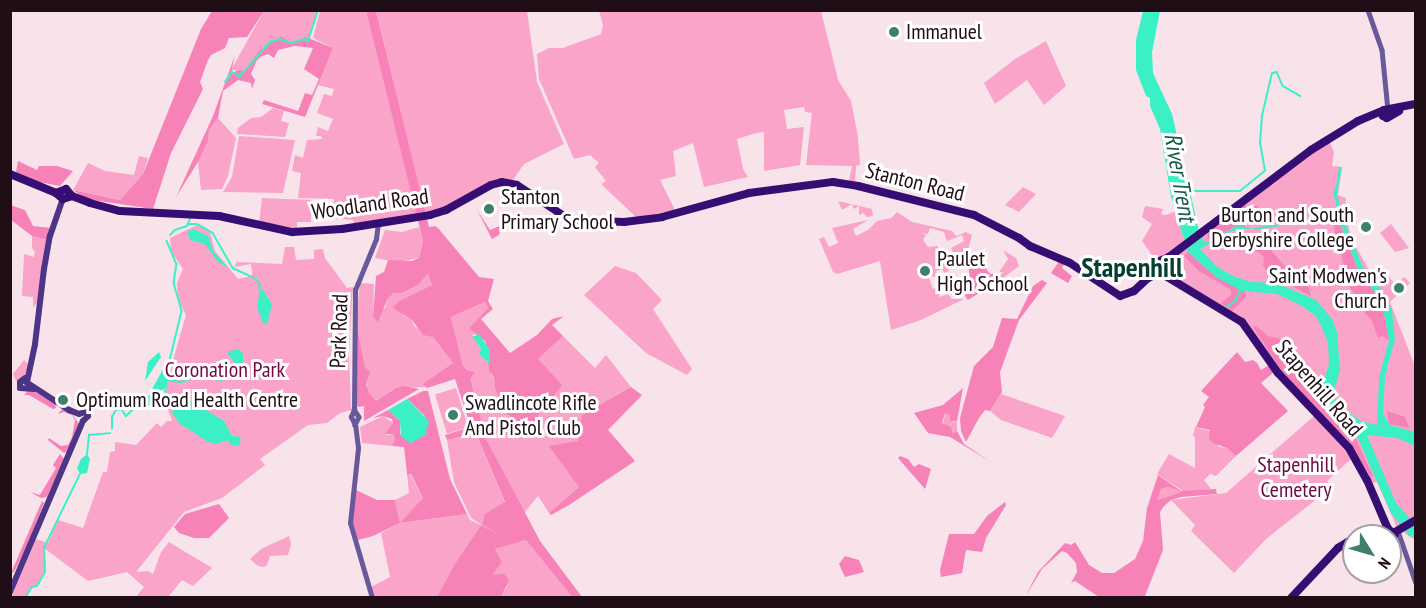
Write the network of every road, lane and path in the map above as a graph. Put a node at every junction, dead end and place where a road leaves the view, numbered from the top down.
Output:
1 (1368, 10) edge
2 (1415, 105) edge
3 (1386, 111) junction
4 (10, 174) edge
5 (789, 187) joint
6 (64, 195) junction
7 (378, 223) junction
8 (1160, 268) junction
9 (1388, 524) edge
10 (1342, 546) edge
11 (1402, 553) edge
12 (1416, 583) edge
13 (10, 592) edge
14 (372, 597) edge
15 (1291, 597) edge

1 - 3 main road
2 - 3 highway
2 - 3 highway
3 - 8 highway
4 - 6 highway
5 - 7 highway, Woodland Road
5 - 8 highway, Stanton Road
6 - 7 highway, Woodland Road
6 - 13 main road
7 - 14 main road, Park Road
8 - 9 highway, Stapenhill Road
10 - 15 highway
11 - 12 main road

